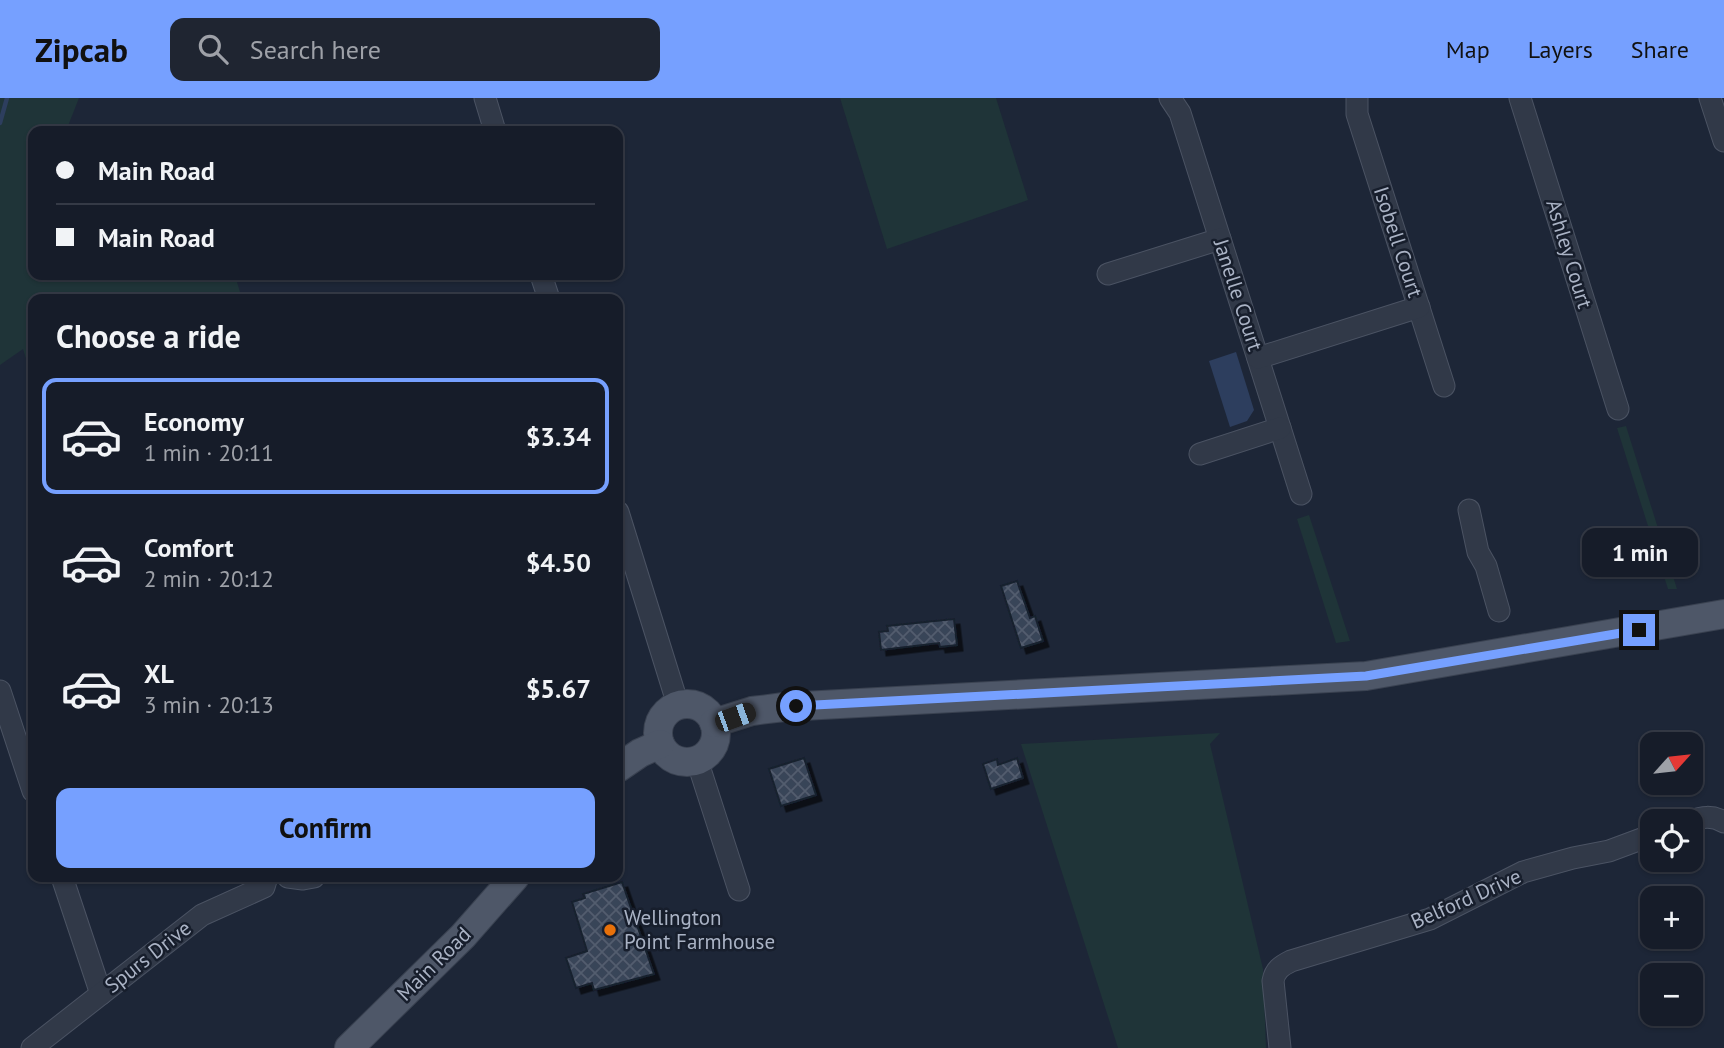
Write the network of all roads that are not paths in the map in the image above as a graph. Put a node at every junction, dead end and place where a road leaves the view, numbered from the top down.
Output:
1 (485, 98) edge
2 (1171, 98) edge
3 (1357, 98) edge
4 (1520, 98) edge
5 (1710, 98) edge
6 (493, 126) edge
7 (1724, 141) edge
8 (1220, 239) junction
9 (1108, 274) dead end
10 (1419, 307) junction
11 (1258, 358) junction
12 (1444, 386) dead end
13 (1618, 409) dead end
14 (1280, 428) junction
15 (1200, 454) dead end
16 (1301, 494) dead end
17 (1469, 510) dead end
18 (623, 528) edge
19 (1499, 611) dead end
20 (1721, 616) edge
21 (0, 691) edge
22 (678, 705) junction
23 (714, 723) junction
24 (660, 744) junction
25 (697, 760) junction
26 (623, 765) edge
27 (28, 776) edge
28 (1703, 816) edge
29 (1721, 820) edge
30 (1640, 839) edge
31 (64, 882) edge
32 (266, 882) edge
33 (511, 882) edge
34 (739, 890) dead end
35 (101, 995) junction
36 (32, 1048) edge
37 (349, 1048) edge
38 (1280, 1048) edge

1 - 6 street
2 - 8 street, Janelle Court
3 - 10 street, Isobell Court
4 - 13 street, Ashley Court
5 - 7 street
8 - 9 street
8 - 11 street, Janelle Court
10 - 11 street
10 - 12 street, Isobell Court
11 - 14 street, Janelle Court
14 - 15 street
14 - 16 street, Janelle Court
17 - 19 street
18 - 22 street
20 - 23 main road
21 - 27 street
22 - 23 main road
22 - 24 main road
23 - 25 main road
24 - 25 main road
24 - 26 main road
25 - 34 street
28 - 29 street
30 - 38 street, Belford Drive
31 - 35 street
32 - 35 street, Spurs Drive
33 - 37 main road, Main Road
35 - 36 street, Spurs Drive

